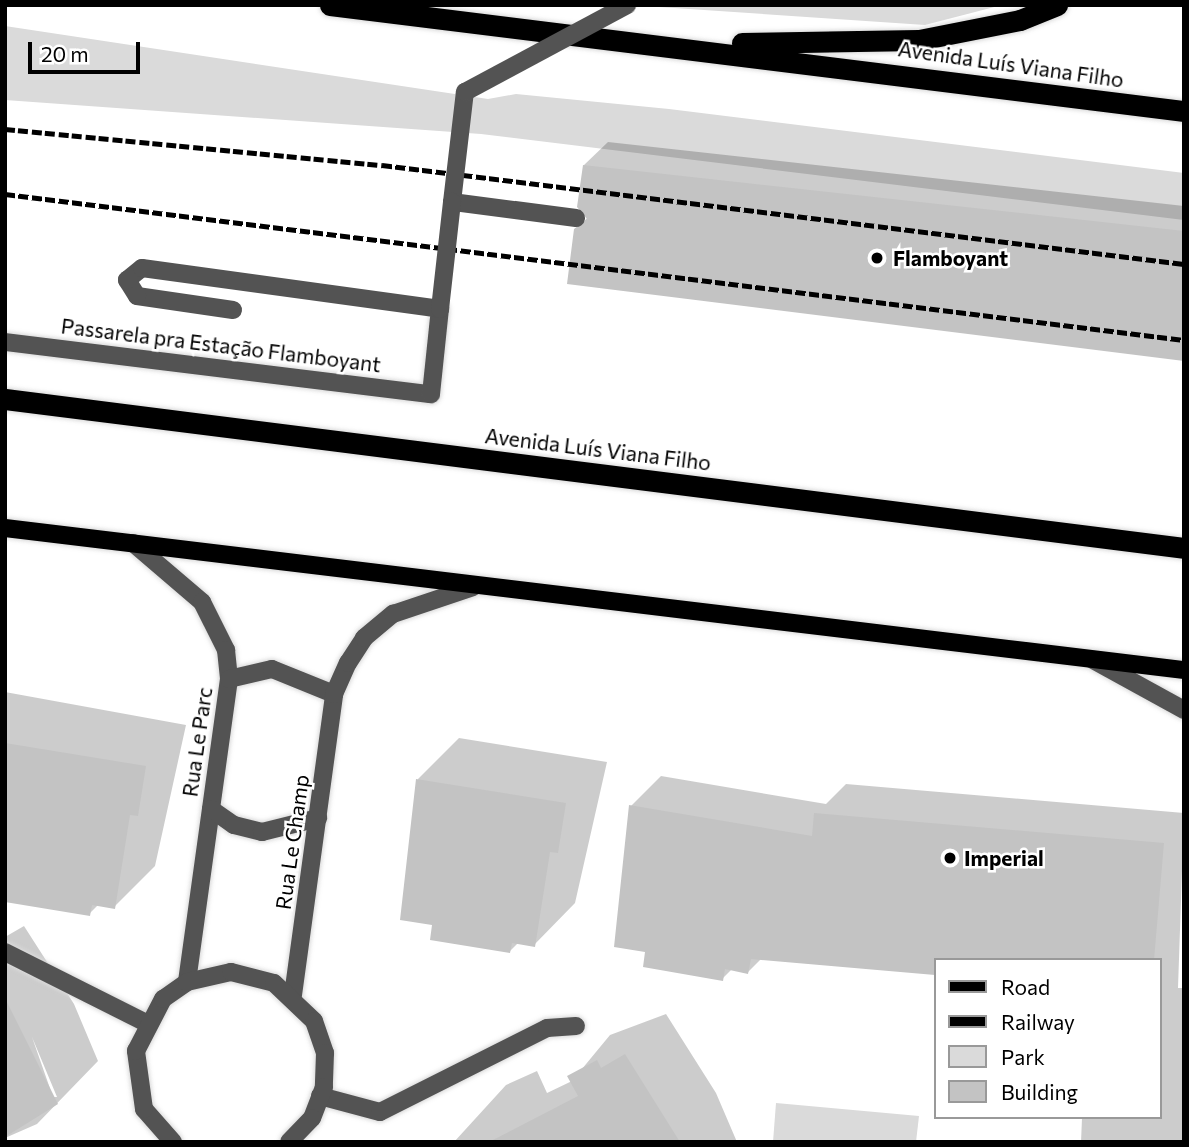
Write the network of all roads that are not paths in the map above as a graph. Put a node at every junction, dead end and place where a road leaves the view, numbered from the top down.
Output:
1 (330, 5) edge
2 (627, 5) edge
3 (1057, 5) edge
4 (691, 46) junction
5 (1184, 111) edge
6 (452, 202) junction
7 (576, 218) dead end
8 (440, 309) junction
9 (233, 310) dead end
10 (5, 342) edge
11 (5, 399) edge
12 (5, 414) edge
13 (137, 415) junction
14 (5, 528) edge
15 (133, 543) junction
16 (1184, 548) edge
17 (473, 587) junction
18 (1090, 659) junction
19 (1184, 670) edge
20 (229, 679) junction
21 (334, 694) junction
22 (1184, 710) edge
23 (211, 809) junction
24 (318, 818) junction
25 (5, 953) edge
26 (187, 982) junction
27 (293, 995) junction
28 (146, 1023) junction
29 (576, 1026) dead end
30 (320, 1096) junction
31 (312, 1118) junction
32 (161, 1139) edge
33 (289, 1142) edge
34 (313, 1142) edge

1 - 4 highway, Avenida Luís Viana Filho
2 - 6 street, bridge
3 - 4 highway
4 - 5 highway, Avenida Luís Viana Filho
6 - 7 street, bridge
6 - 8 street, bridge
8 - 9 street, bridge
8 - 10 street, Passarela pra Estação Flamboyant
11 - 13 highway, Avenida Luís Viana Filho
12 - 13 highway
13 - 16 highway, Avenida Luís Viana Filho
14 - 15 main road
15 - 17 main road
15 - 20 street, Rua Le Parc
17 - 18 main road
17 - 21 street
18 - 19 main road
18 - 22 street
20 - 21 street
20 - 23 street, Rua Le Parc
21 - 24 street, Rua Le Champ
23 - 24 street
23 - 26 street, Rua Le Parc
24 - 27 street, Rua Le Champ
25 - 28 street
26 - 27 street
26 - 28 street
27 - 30 street
28 - 32 street
29 - 30 street
30 - 31 street
31 - 33 street
31 - 34 street

